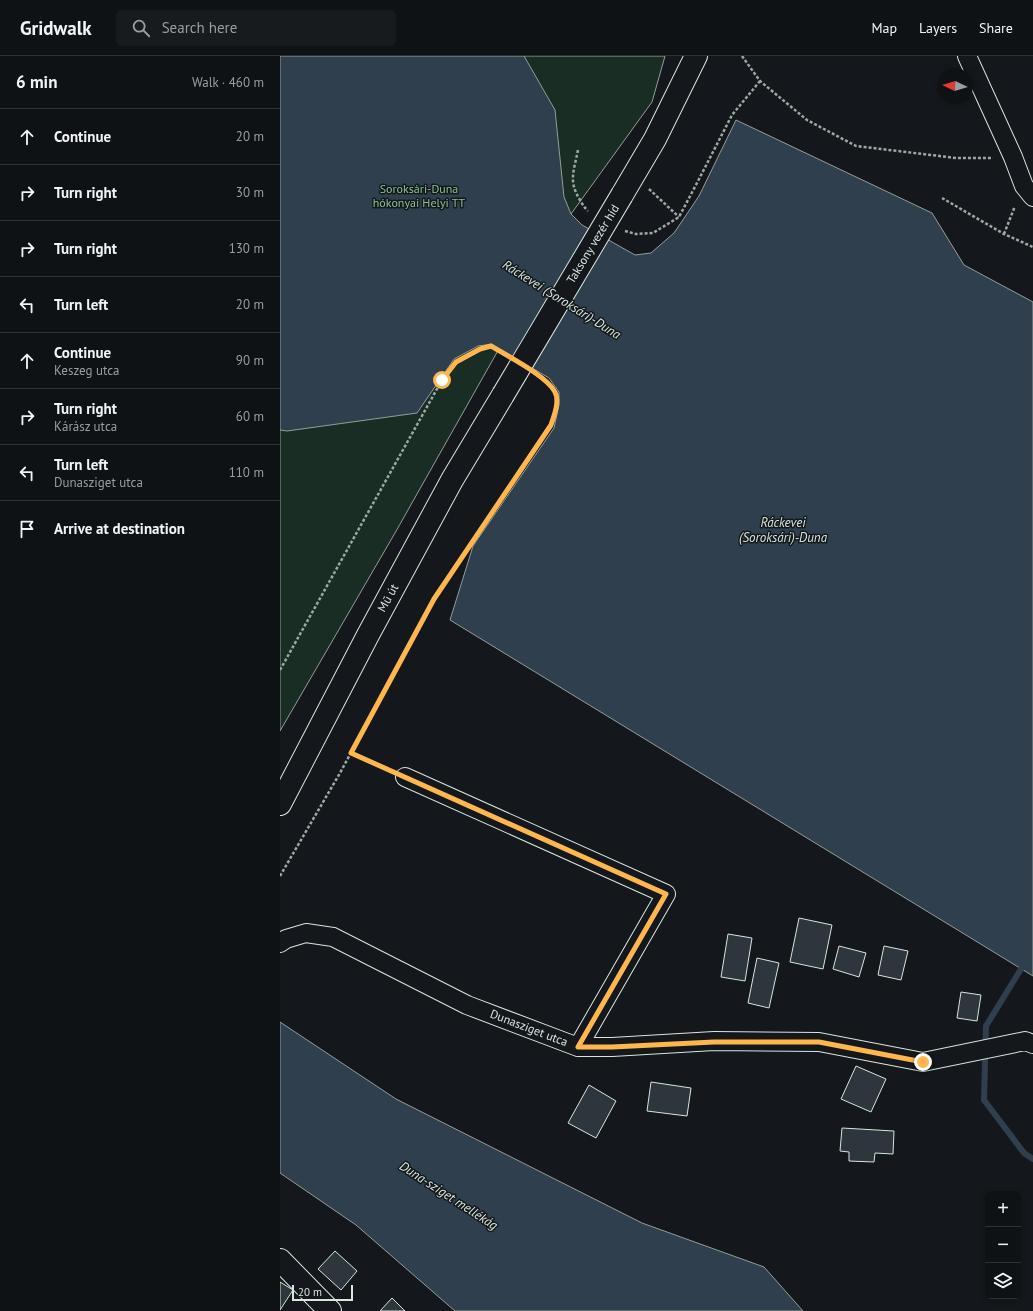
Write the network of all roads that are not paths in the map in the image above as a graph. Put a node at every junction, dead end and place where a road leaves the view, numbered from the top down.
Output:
1 (696, 56) edge
2 (967, 56) edge
3 (1028, 191) edge
4 (503, 395) joint
5 (405, 777) road end
6 (280, 804) edge
7 (280, 943) edge
8 (1033, 1044) edge
9 (578, 1047) junction
10 (280, 1260) edge
11 (330, 1311) edge

1 - 4 street, Taksony vezér híd, bridge
2 - 3 street
4 - 6 street, Mű út
5 - 9 street
7 - 9 street, Dunasziget utca
8 - 9 street, Dunasziget utca
10 - 11 street

